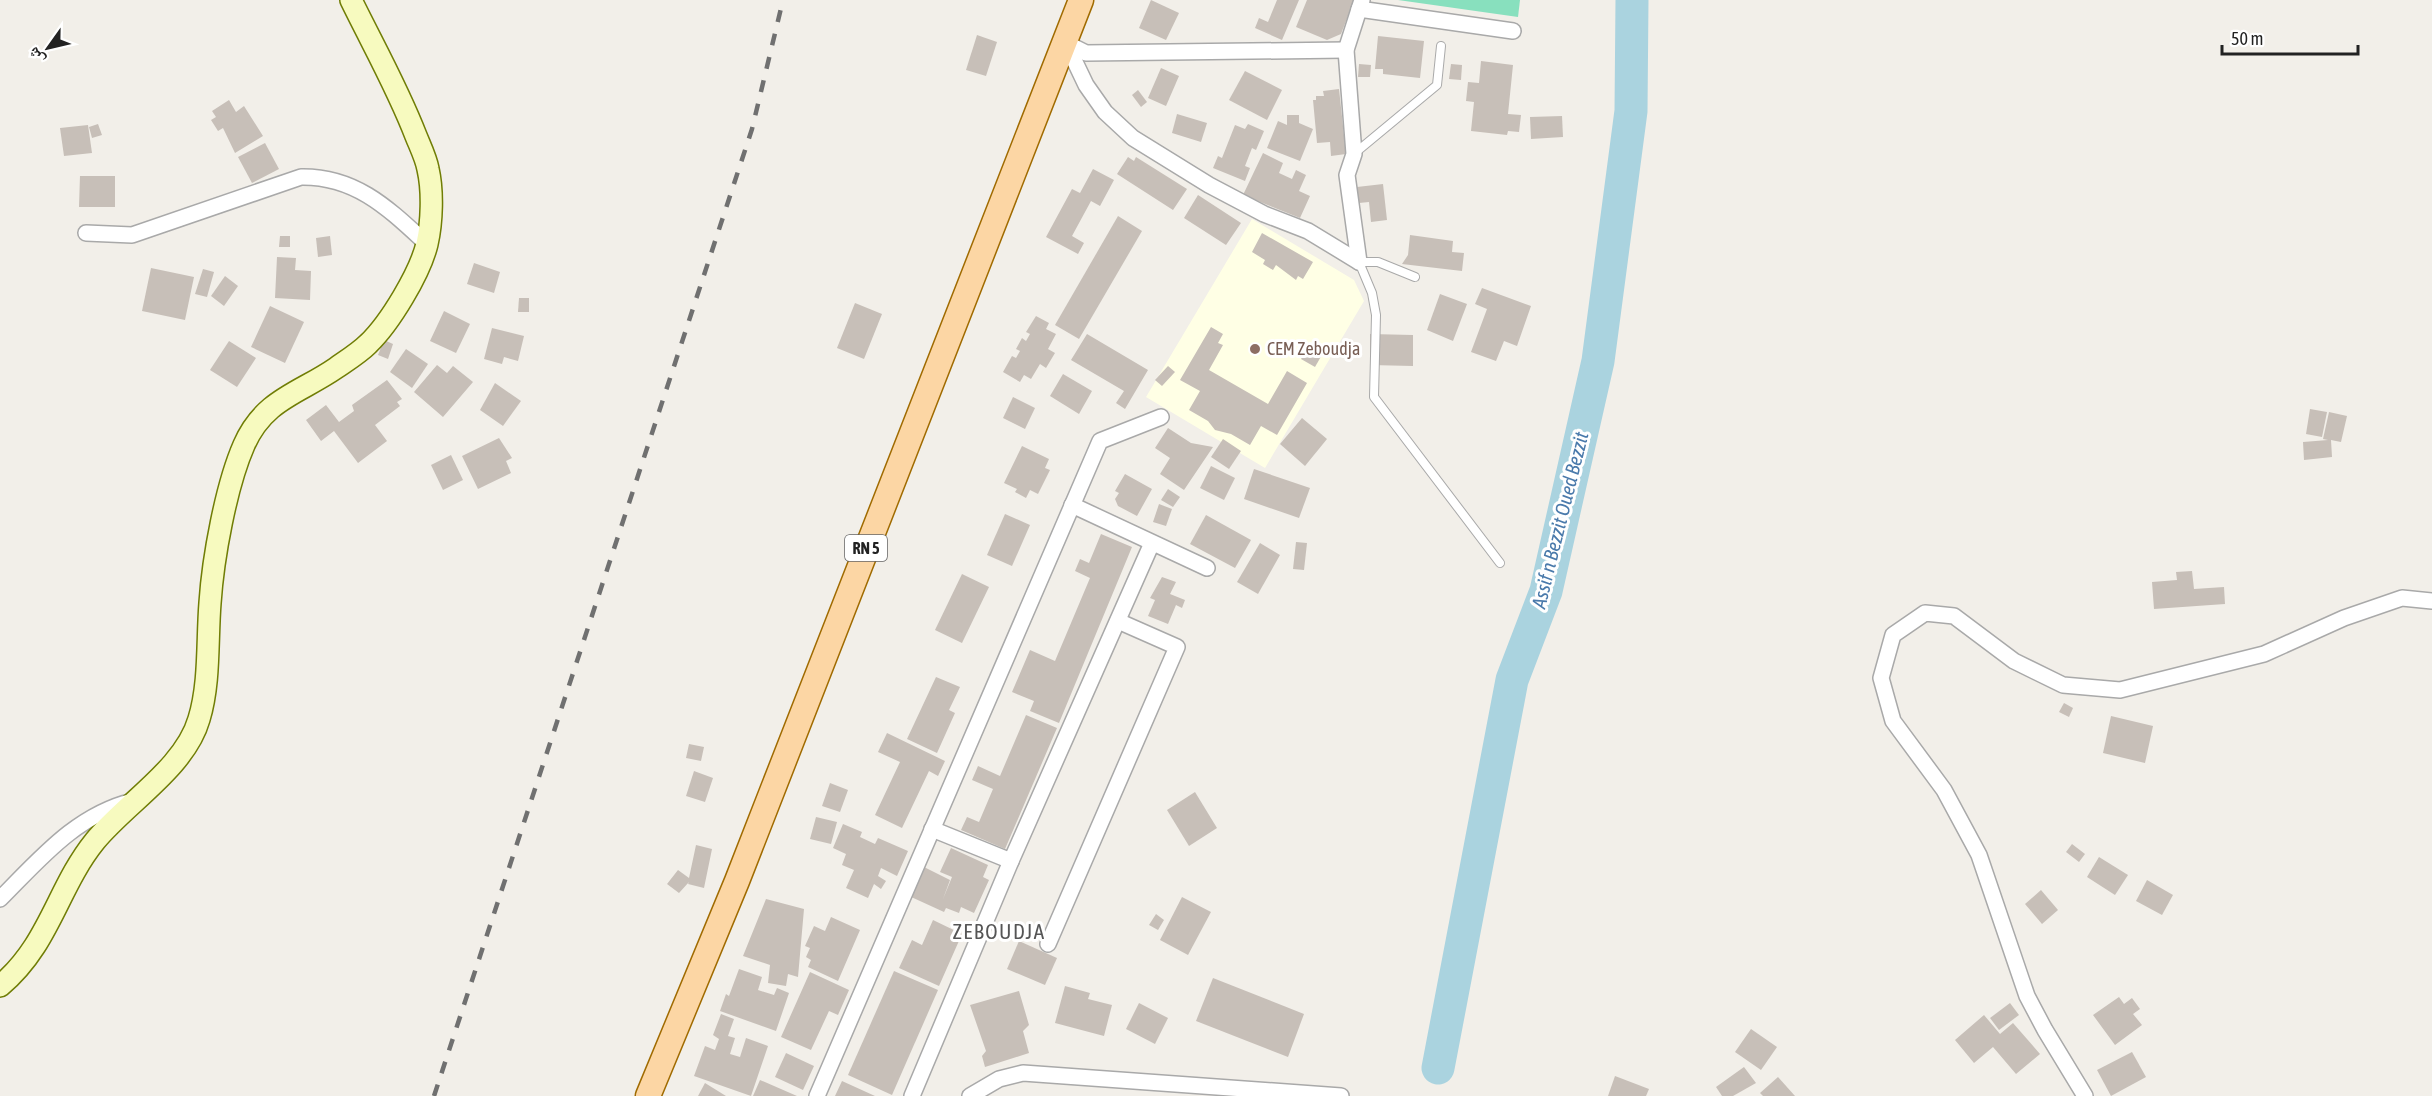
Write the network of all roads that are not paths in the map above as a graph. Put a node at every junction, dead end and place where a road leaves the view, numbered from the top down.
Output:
1 (351, 0) edge
2 (1081, 0) edge
3 (1361, 4) edge
4 (1513, 31) dead end
5 (1066, 43) junction
6 (1441, 46) dead end
7 (1346, 50) junction
8 (1354, 154) junction
9 (86, 233) dead end
10 (427, 244) junction
11 (1359, 262) junction
12 (1415, 277) dead end
13 (1161, 417) dead end
14 (1072, 505) junction
15 (1152, 543) junction
16 (1500, 563) dead end
17 (1207, 568) dead end
18 (2432, 601) edge
19 (1118, 621) junction
20 (135, 801) junction
21 (932, 829) junction
22 (1011, 861) junction
23 (0, 899) edge
24 (1048, 944) dead end
25 (0, 986) edge
26 (648, 1096) edge
27 (817, 1096) edge
28 (912, 1096) edge
29 (970, 1096) edge
30 (1341, 1096) edge
31 (2085, 1096) edge

1 - 10 main road
2 - 5 main road, RN 5
3 - 4 street
3 - 7 street
5 - 7 street
5 - 11 street
5 - 26 main road, RN 5
6 - 8 lane
7 - 8 street
8 - 11 street
9 - 10 street
10 - 20 main road
11 - 12 lane
11 - 16 lane
13 - 14 street
14 - 15 street
14 - 21 street
15 - 17 street
15 - 19 street
18 - 31 street
19 - 22 street
19 - 24 street
20 - 23 street
20 - 25 main road
21 - 22 street
21 - 27 street
22 - 28 street
29 - 30 street

